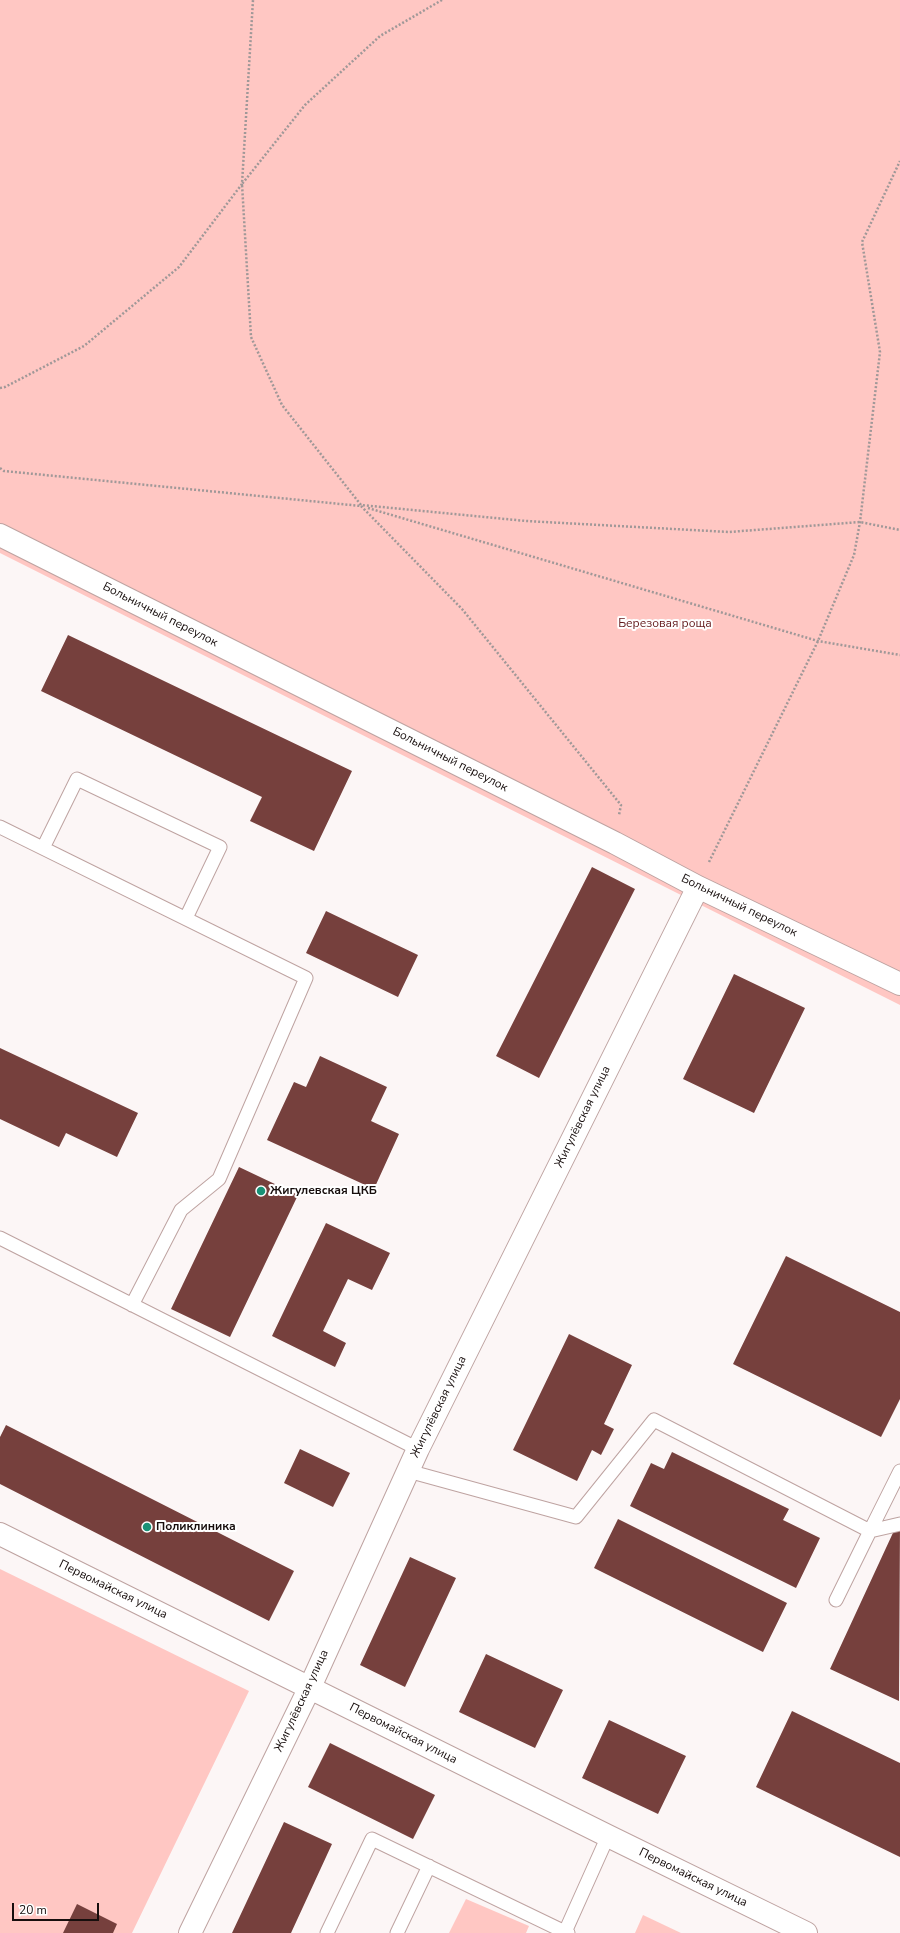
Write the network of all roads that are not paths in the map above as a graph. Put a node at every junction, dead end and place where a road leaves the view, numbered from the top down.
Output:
1 (0, 535) edge
2 (0, 827) edge
3 (43, 848) junction
4 (698, 887) junction
5 (186, 918) junction
6 (900, 984) edge
7 (0, 1238) edge
8 (132, 1305) junction
9 (418, 1449) junction
10 (408, 1471) junction
11 (900, 1471) edge
12 (900, 1524) edge
13 (870, 1531) junction
14 (0, 1534) edge
15 (836, 1600) dead end
16 (310, 1687) junction
17 (608, 1836) junction
18 (429, 1866) junction
19 (566, 1932) edge
20 (190, 1933) edge
21 (327, 1933) edge
22 (397, 1933) edge
23 (806, 1933) edge

1 - 4 street, Больничный переулок
2 - 3 lane
3 - 5 lane
3 - 5 lane
4 - 6 street, Больничный переулок
4 - 9 street, Жигулёвская улица
5 - 8 lane
7 - 8 lane
8 - 9 lane
9 - 10 street, Жигулёвская улица
10 - 13 lane
10 - 16 street, Жигулёвская улица
11 - 13 lane
12 - 13 lane
13 - 15 lane
14 - 16 street, Первомайская улица
16 - 17 street, Первомайская улица
16 - 20 street, Жигулёвская улица
17 - 19 lane
17 - 23 street, Первомайская улица
18 - 19 lane
18 - 21 lane
18 - 22 lane

